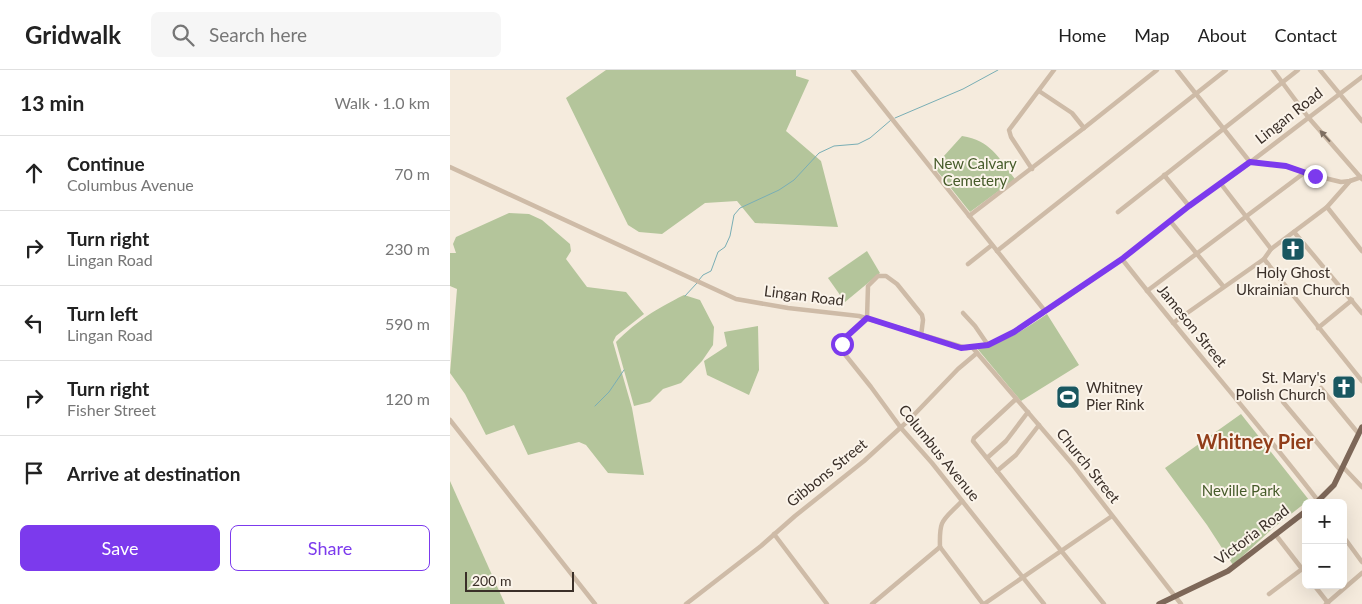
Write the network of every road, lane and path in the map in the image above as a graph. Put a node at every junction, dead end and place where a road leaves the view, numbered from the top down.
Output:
1 (852, 70) edge
2 (1054, 70) edge
3 (1157, 70) edge
4 (1177, 70) edge
5 (1226, 70) edge
6 (1273, 70) edge
7 (1298, 70) edge
8 (1320, 70) edge
9 (1362, 77) edge
10 (1281, 82) junction
11 (1039, 91) junction
12 (1339, 93) junction
13 (1196, 94) junction
14 (1308, 117) junction
15 (1362, 121) edge
16 (1084, 128) junction
17 (1223, 129) junction
18 (1250, 162) junction
19 (450, 167) edge
20 (1032, 168) junction
21 (1304, 173) junction
22 (1164, 175) junction
23 (1361, 178) edge
24 (1350, 181) junction
25 (1221, 184) junction
26 (1189, 206) junction
27 (1327, 207) junction
28 (1118, 212) dead end
29 (969, 216) junction
30 (1246, 217) junction
31 (1171, 222) junction
32 (1294, 232) junction
33 (992, 245) junction
34 (1271, 249) junction
35 (1362, 251) edge
36 (997, 252) junction
37 (1197, 254) junction
38 (1122, 259) junction
39 (1264, 259) junction
40 (968, 264) dead end
41 (1223, 286) junction
42 (1147, 291) junction
43 (1352, 300) junction
44 (1045, 310) junction
45 (963, 313) dead end
46 (1362, 313) edge
47 (867, 318) junction
48 (1173, 322) junction
49 (1318, 328) junction
50 (920, 336) junction
51 (988, 345) junction
52 (972, 347) junction
53 (976, 353) junction
54 (1362, 381) edge
55 (1321, 388) dead end
56 (1016, 399) junction
57 (1283, 402) dead end
58 (1028, 412) junction
59 (450, 420) edge
60 (1039, 425) junction
61 (1362, 427) edge
62 (901, 428) junction
63 (1358, 433) junction
64 (986, 458) junction
65 (1342, 469) junction
66 (997, 471) junction
67 (1362, 487) edge
68 (1316, 499) edge
69 (1321, 499) edge
70 (962, 501) junction
71 (1302, 514) edge
72 (1112, 516) junction
73 (774, 534) junction
74 (1275, 534) junction
75 (1347, 542) edge
76 (940, 548) junction
77 (1062, 551) junction
78 (1362, 562) edge
79 (1302, 565) edge
80 (1302, 568) edge
81 (1362, 573) edge
82 (1023, 578) junction
83 (1317, 589) edge
84 (1268, 594) dead end
85 (1176, 595) junction
86 (595, 604) edge
87 (686, 604) edge
88 (827, 604) edge
89 (872, 604) edge
90 (984, 604) edge
91 (1044, 604) edge
92 (1104, 604) edge
93 (1158, 604) edge
94 (1181, 604) edge
95 (1327, 604) edge

1 - 29 street
2 - 11 street
3 - 16 street
4 - 13 street
5 - 13 street
6 - 10 street
7 - 10 street
8 - 12 street
9 - 12 street, Lingan Road
10 - 14 street
10 - 17 street
11 - 16 street
11 - 20 street
12 - 14 street, Lingan Road
12 - 15 street
13 - 17 street
13 - 36 street
14 - 18 street, Lingan Road
23 -> 14 street
16 - 20 street
17 - 18 street
17 - 22 street
18 - 21 street
18 - 25 street, Lingan Road
19 - 47 street, Lingan Road
20 - 29 street
21 - 24 street
21 - 30 street
22 - 26 street
22 - 28 street
23 - 24 street
24 - 27 street
25 - 26 street, Lingan Road
25 - 30 street
26 - 31 street, Lingan Road
27 - 32 street
27 - 35 street
29 - 33 street
30 - 34 street
30 - 37 street
31 - 37 street
31 - 38 street, Lingan Road
32 - 34 street
32 - 43 street
33 - 36 street
33 - 40 street
34 - 39 street
36 - 44 street
37 - 41 street
37 - 42 street
38 - 42 street, Jameson Street
38 - 44 street, Lingan Road
39 - 41 street
39 - 49 street
41 - 48 street
42 - 48 street, Jameson Street
43 - 46 street
43 - 49 street
44 - 51 street, Lingan Road
45 - 51 street
47 - 50 street, Lingan Road
47 - 50 street
47 - 62 street, Columbus Avenue
48 - 68 street, Jameson Street
49 - 54 street
50 - 52 street, Lingan Road
51 - 52 street, Lingan Road
52 - 53 street, Church Street
53 - 56 street, Church Street
53 - 62 street, Gibbons Street
55 - 63 street
56 - 58 street, Church Street
56 - 64 street
57 - 65 street
58 - 60 street, Church Street
58 - 64 street
59 - 86 street
60 - 66 street
60 - 72 street, Church Street
61 - 63 main road
62 - 70 street, Columbus Avenue
62 - 73 street, Gibbons Street
63 - 65 main road
64 - 66 street
65 - 67 street
65 - 69 main road
66 - 77 street
70 - 76 street
70 - 82 street, Columbus Avenue
71 - 74 main road, Victoria Road
72 - 77 street
72 - 85 street, Church Street
73 - 87 street, Gibbons Street
73 - 88 street
74 - 79 street
74 - 85 main road, Victoria Road
75 - 78 street
76 - 89 street
76 - 90 street
77 - 82 street
77 - 92 street
80 - 84 street
81 - 95 street
82 - 90 street
82 - 91 street, Columbus Avenue
83 - 95 street
85 - 93 main road, Victoria Road
85 - 94 street, Church Street

